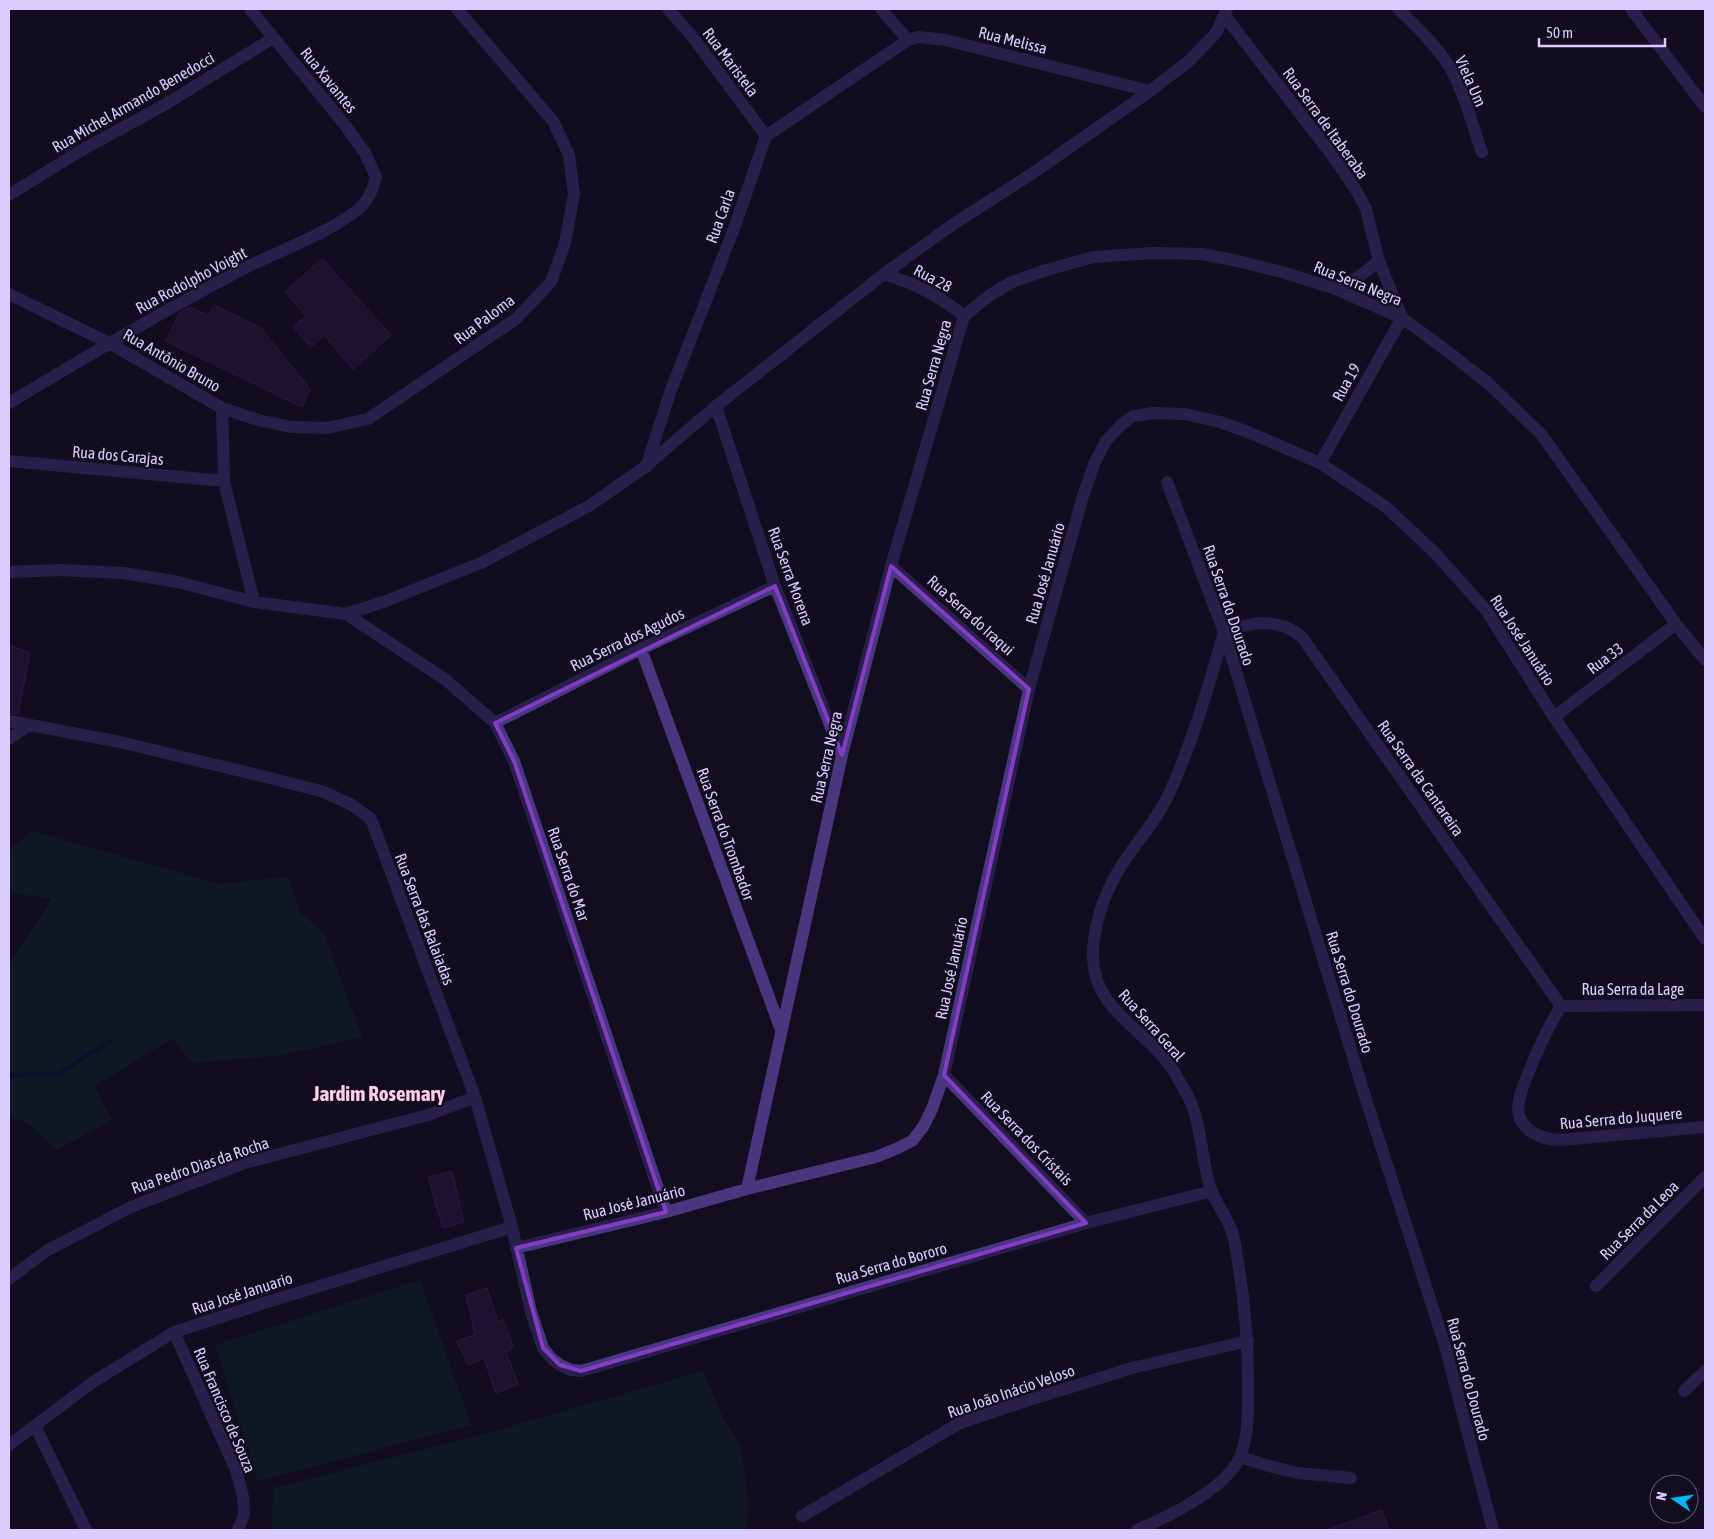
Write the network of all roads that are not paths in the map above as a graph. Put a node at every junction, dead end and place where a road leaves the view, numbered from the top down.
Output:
1 (250, 9) edge
2 (457, 9) edge
3 (668, 9) edge
4 (881, 9) edge
5 (1398, 9) edge
6 (1631, 9) edge
7 (1226, 12) edge
8 (273, 38) junction
9 (908, 40) junction
10 (1150, 91) junction
11 (1705, 107) edge
12 (766, 136) junction
13 (1482, 152) dead end
14 (376, 177) joint
15 (9, 195) edge
16 (1379, 261) junction
17 (884, 274) junction
18 (1333, 288) junction
19 (9, 294) edge
20 (964, 316) junction
21 (1402, 318) junction
22 (109, 343) junction
23 (9, 403) edge
24 (716, 406) junction
25 (222, 408) junction
26 (9, 461) edge
27 (1320, 463) junction
28 (646, 467) junction
29 (224, 481) junction
30 (1167, 482) dead end
31 (891, 566) junction
32 (9, 572) edge
33 (775, 586) junction
34 (254, 602) junction
35 (346, 614) junction
36 (1676, 624) junction
37 (1224, 632) junction
38 (641, 649) junction
39 (1705, 660) edge
40 (1029, 689) junction
41 (1554, 717) junction
42 (9, 721) edge
43 (495, 723) junction
44 (29, 725) junction
45 (9, 739) edge
46 (842, 755) junction
47 (1701, 922) edge
48 (1705, 939) edge
49 (1705, 1005) edge
50 (1561, 1006) junction
51 (781, 1030) junction
52 (944, 1075) junction
53 (475, 1098) junction
54 (1705, 1127) edge
55 (1705, 1178) edge
56 (746, 1189) junction
57 (1212, 1191) junction
58 (666, 1212) junction
59 (1086, 1223) junction
60 (512, 1227) junction
61 (516, 1248) junction
62 (9, 1279) edge
63 (1596, 1286) dead end
64 (174, 1332) junction
65 (1248, 1341) junction
66 (581, 1371) joint
67 (1705, 1371) edge
68 (1684, 1392) dead end
69 (34, 1426) junction
70 (9, 1446) edge
71 (1240, 1457) junction
72 (1351, 1478) dead end
73 (802, 1516) dead end
74 (1488, 1516) junction
75 (86, 1530) edge
76 (238, 1530) edge
77 (1137, 1530) edge
78 (1493, 1530) edge
79 (1501, 1530) edge

1 - 8 street, Rua Xavantes
2 - 25 street, Rua Paloma
3 - 12 street, Rua Maristela
4 - 9 street
5 - 13 street, Viela Um
6 - 11 street
7 - 10 street
7 - 16 street, Rua Serra de Itaberaba
8 - 14 street, Rua Xavantes
8 - 15 street, Rua Michel Armando Benedocci
9 - 10 street, Rua Melissa
9 - 12 street
10 - 17 street
12 - 28 street, Rua Carla
14 - 22 street, Rua Rodolpho Voight
16 - 18 street
16 - 21 street, Rua Serra de Itaberaba
17 - 20 street, Rua 28
17 - 24 street
18 - 20 street, Rua Serra Negra
18 - 21 street, Rua Serra Negra
19 - 22 street, Rua Antônio Bruno
20 - 31 street, Rua Serra Negra
21 - 27 street, Rua 19
21 - 36 street, Rua Serra Negra
22 - 23 street, Rua Rodolpho Voight
22 - 25 street, Rua Antônio Bruno
24 - 28 street
24 - 33 street, Rua Serra Morena
25 - 29 street, Rua Antônio Bruno
26 - 29 street, Rua dos Carajas
27 - 40 street, Rua José Januário
27 - 41 street, Rua José Januário
28 - 35 street
29 - 34 street, Rua Antônio Bruno
30 - 37 street, Rua Serra do Dourado
31 - 40 street, Rua Serra do Iraqui
31 - 46 street, Rua Serra Negra
32 - 34 street
33 - 38 street, Rua Serra dos Agudos
33 - 46 street, Rua Serra Morena
34 - 35 street
35 - 43 street, Rua Serra do Mar
36 - 39 street
36 - 41 street, Rua 33
37 - 50 street, Rua Serra da Cantareira
37 - 57 street, Rua Serra Geral
37 - 74 street, Rua Serra do Dourado
38 - 43 street, Rua Serra dos Agudos
38 - 51 street, Rua Serra do Trombador
40 - 52 street, Rua José Januário
41 - 47 street, Rua José Januário
42 - 44 street, Rua Serra das Balaiadas
43 - 58 street, Rua Serra do Mar
44 - 45 street
44 - 53 street, Rua Serra das Balaiadas
46 - 51 street, Rua Serra Negra
47 - 48 street, Rua José Januário
49 - 50 street, Rua Serra da Lage
50 - 54 street, Rua Serra do Juquere
51 - 56 street, Rua Serra Negra
52 - 56 street, Rua José Januário
52 - 59 street, Rua Serra dos Cristais
53 - 60 street, Rua Serra das Balaiadas
53 - 62 street, Rua Pedro Dias da Rocha
55 - 63 street, Rua Serra da Leoa
56 - 58 street, Rua José Januário
57 - 59 street, Rua Serra do Bororo
57 - 65 street, Rua Serra Geral
58 - 61 street, Rua José Januário
59 - 66 street, Rua Serra do Bororo
60 - 61 street, Rua Serra das Balaiadas
60 - 64 street, Rua José Januario
61 - 66 street, Rua Serra das Balaiadas
64 - 69 street, Rua José Januario
64 - 76 street, Rua Francisco de Souza
65 - 71 street, Rua Serra Geral
65 - 73 street, Rua João Inácio Veloso
67 - 68 street
69 - 70 street, Rua José Januario
69 - 75 street
71 - 72 street
71 - 77 street
74 - 78 street, Rua Serra do Dourado
74 - 79 street, Rua Serra do Dourado

